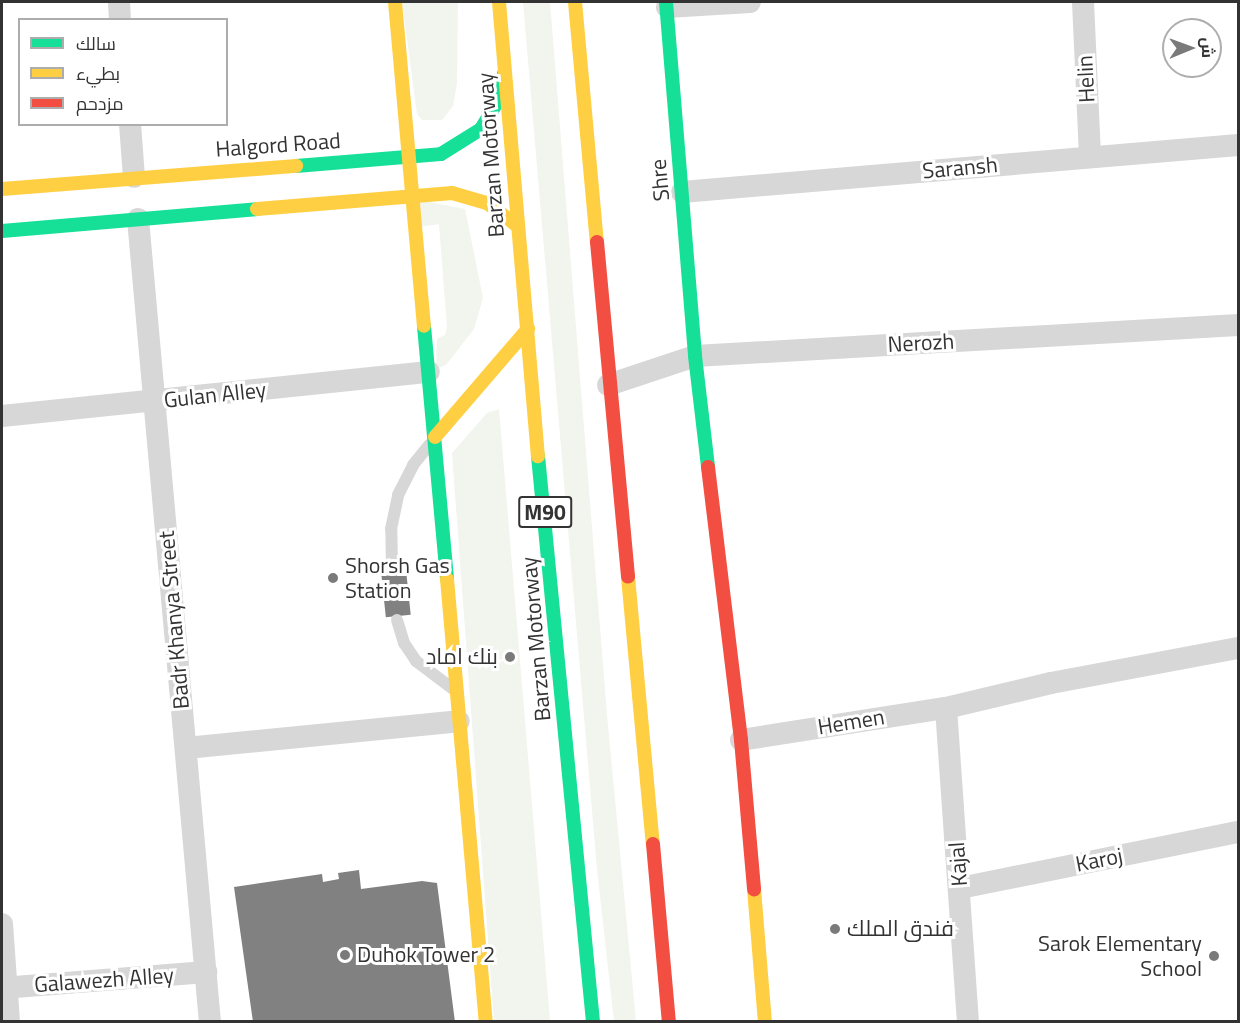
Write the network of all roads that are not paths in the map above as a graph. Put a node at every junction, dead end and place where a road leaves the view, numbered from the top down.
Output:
1 (118, 2) edge
2 (395, 2) edge
3 (499, 2) edge
4 (574, 2) edge
5 (750, 2) edge
6 (1083, 2) edge
7 (667, 4) edge
8 (120, 18) edge
9 (505, 66) junction
10 (129, 126) edge
11 (1239, 145) edge
12 (410, 156) junction
13 (1090, 158) junction
14 (2, 189) edge
15 (682, 192) junction
16 (413, 195) junction
17 (136, 201) junction
18 (516, 225) junction
19 (2, 231) edge
20 (1239, 325) edge
21 (528, 329) junction
22 (695, 356) junction
23 (429, 372) junction
24 (609, 385) junction
25 (154, 401) junction
26 (2, 416) edge
27 (435, 437) junction
28 (392, 568) dead end
29 (397, 620) dead end
30 (1239, 648) edge
31 (456, 691) junction
32 (946, 708) junction
33 (459, 721) junction
34 (741, 740) junction
35 (186, 748) junction
36 (1239, 832) edge
37 (960, 888) junction
38 (2, 924) edge
39 (206, 972) junction
40 (4, 988) edge
41 (9, 1022) edge
42 (210, 1022) edge
43 (486, 1022) edge
44 (593, 1022) edge
45 (669, 1022) edge
46 (765, 1022) edge
47 (968, 1022) edge

1 - 8 street
2 - 12 main road
3 - 9 main road, Barzan Motorway / M90
4 - 24 main road
5 - 7 street
6 - 13 street, Helin
7 - 15 main road, Shre
9 - 12 main road, Halgord Road
9 - 18 main road, Barzan Motorway / M90
10 - 17 street, Badr Khanya Street
11 - 13 street, Saransh
12 - 16 main road
12 - 17 main road, Halgord Road
13 - 15 street, Saransh
14 - 17 main road, Halgord Road
15 - 22 main road, Shre
16 - 17 main road, Halgord Road
16 - 18 main road, Halgord Road
16 - 23 main road
17 - 19 main road, Halgord Road
17 - 25 street, Badr Khanya Street
18 - 21 main road, Barzan Motorway / M90
20 - 22 street, Nerozh
21 - 27 main road
21 - 44 main road, Barzan Motorway / M90
22 - 24 street, Nerozh
22 - 34 main road, Shre
23 - 25 street, Gulan Alley
23 - 27 main road
24 - 45 main road
25 - 26 street, Gulan Alley
25 - 35 street, Badr Khanya Street
27 - 28 lane
27 - 31 main road
29 - 31 lane
30 - 32 street, Hemen
31 - 33 main road
32 - 34 street, Hemen
32 - 37 street, Kajal
33 - 35 street
33 - 43 main road
34 - 46 main road
35 - 39 street, Badr Khanya Street
36 - 37 street, Karoj
37 - 47 street, Kajal
38 - 40 street
39 - 40 street, Galawezh Alley
39 - 42 street, Badr Khanya Street
40 - 41 street

